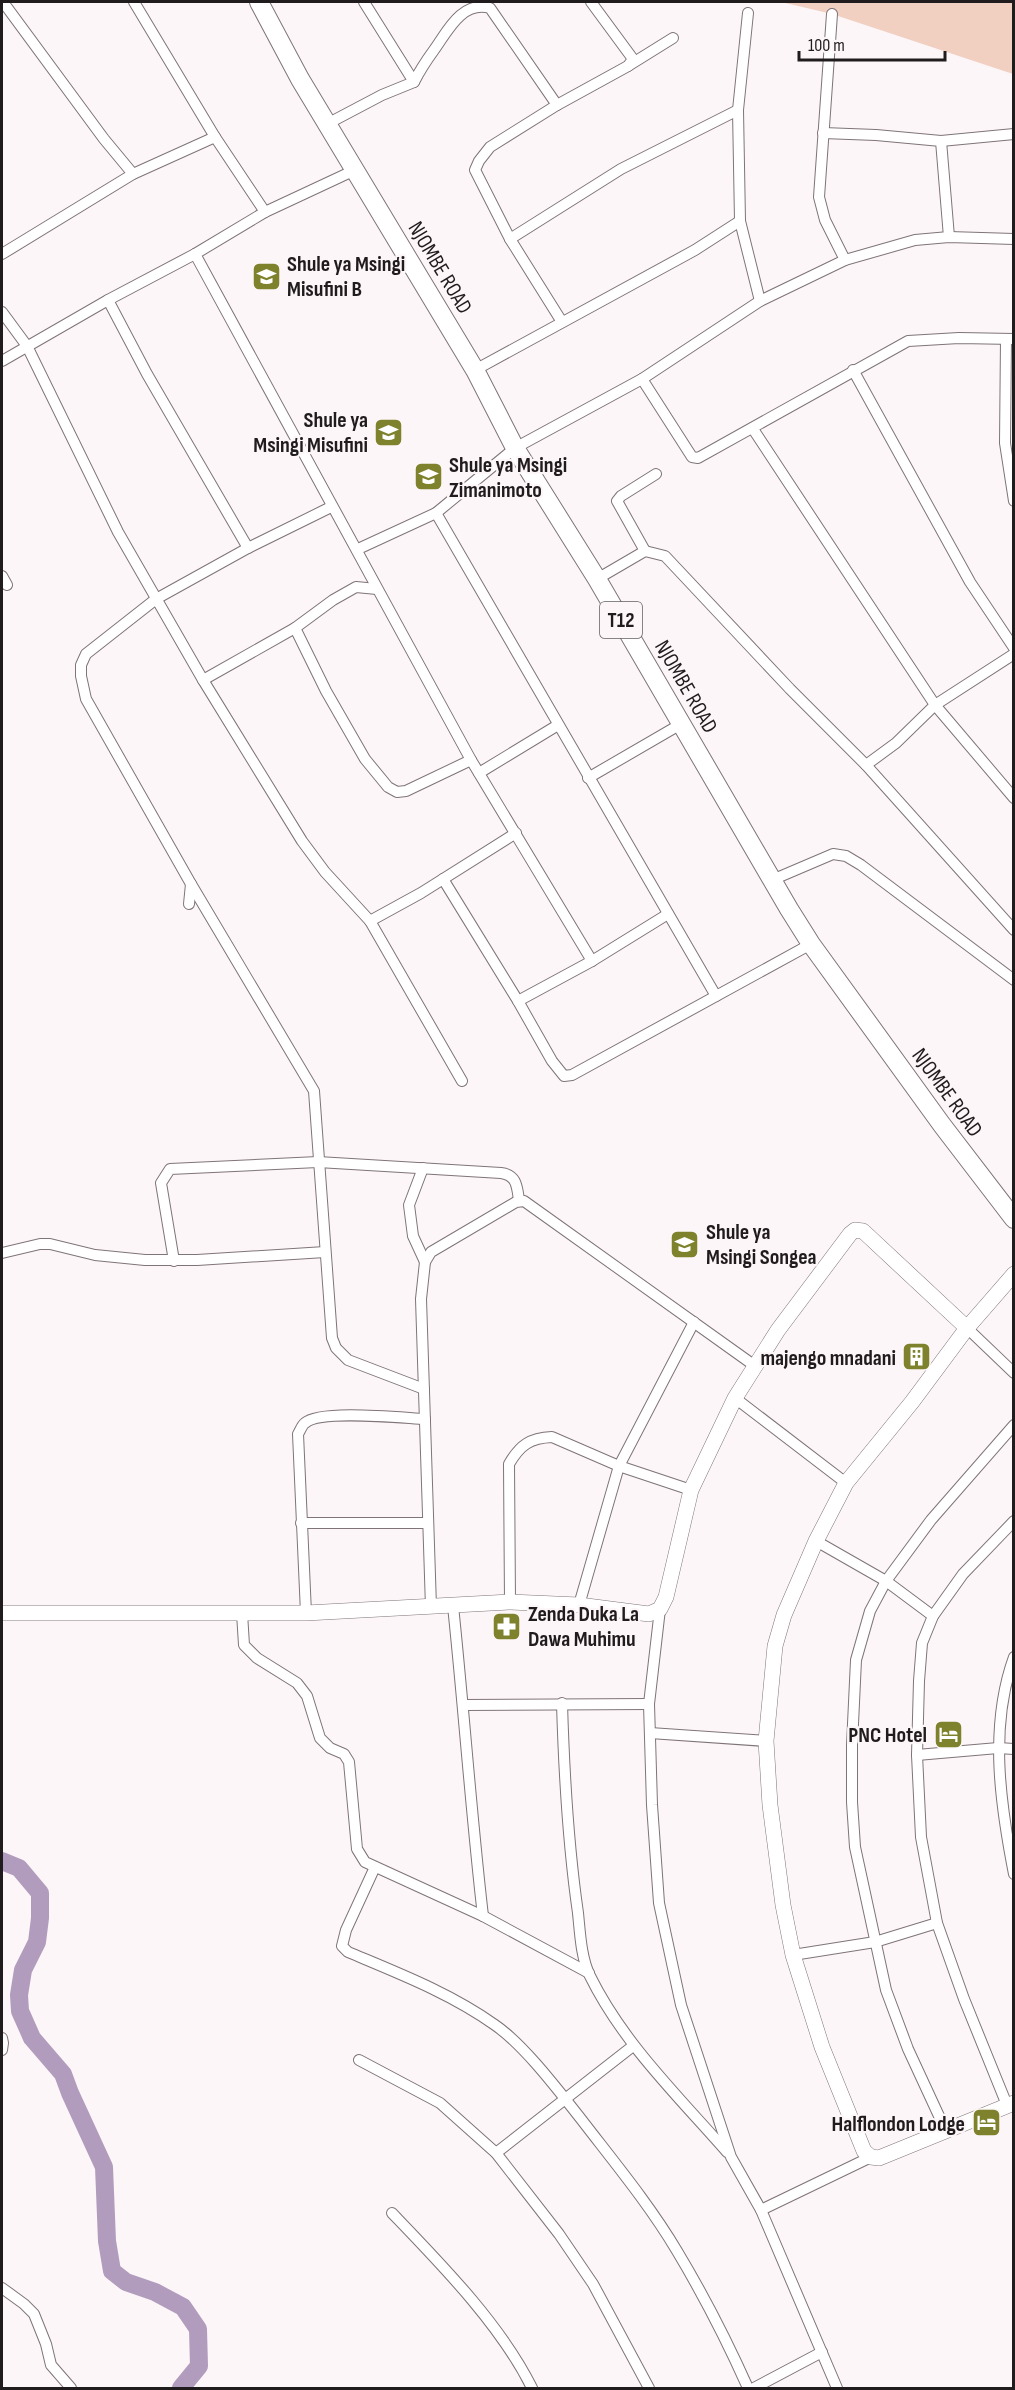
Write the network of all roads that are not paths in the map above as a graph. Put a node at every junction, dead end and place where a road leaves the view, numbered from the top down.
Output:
1 (3, 2) edge
2 (134, 2) edge
3 (259, 2) edge
4 (364, 2) edge
5 (591, 2) edge
6 (748, 13) dead end
7 (832, 14) dead end
8 (673, 38) dead end
9 (628, 66) junction
10 (414, 82) junction
11 (557, 105) junction
12 (738, 110) junction
13 (327, 124) junction
14 (823, 133) junction
15 (1014, 134) edge
16 (215, 137) junction
17 (941, 141) junction
18 (355, 170) junction
19 (133, 174) junction
20 (265, 212) junction
21 (740, 220) junction
22 (950, 237) junction
23 (510, 238) junction
24 (1014, 239) edge
25 (2, 254) edge
26 (195, 254) junction
27 (845, 260) junction
28 (108, 300) junction
29 (760, 301) junction
30 (2, 312) edge
31 (562, 322) junction
32 (1010, 339) edge
33 (27, 346) junction
34 (2, 361) edge
35 (475, 370) junction
36 (853, 370) junction
37 (642, 379) junction
38 (753, 429) junction
39 (515, 448) junction
40 (656, 474) dead end
41 (1014, 501) edge
42 (331, 507) junction
43 (436, 513) junction
44 (248, 548) junction
45 (358, 549) junction
46 (645, 551) junction
47 (597, 579) junction
48 (377, 589) junction
49 (156, 599) junction
50 (295, 628) junction
51 (1014, 648) edge
52 (1014, 654) edge
53 (203, 680) junction
54 (934, 705) junction
55 (681, 724) junction
56 (558, 725) junction
57 (471, 760) junction
58 (866, 765) junction
59 (479, 773) junction
60 (588, 778) junction
61 (1014, 798) edge
62 (516, 833) junction
63 (443, 879) junction
64 (771, 880) junction
65 (191, 884) junction
66 (189, 904) dead end
67 (668, 914) junction
68 (370, 921) junction
69 (1014, 930) edge
70 (811, 944) junction
71 (592, 961) junction
72 (1014, 980) edge
73 (716, 996) junction
74 (518, 1001) junction
75 (462, 1081) dead end
76 (318, 1162) junction
77 (423, 1168) junction
78 (519, 1200) junction
79 (1014, 1219) edge
80 (326, 1252) junction
81 (2, 1253) edge
82 (174, 1261) junction
83 (424, 1262) junction
84 (1014, 1274) edge
85 (694, 1322) junction
86 (967, 1328) junction
87 (755, 1365) junction
88 (1014, 1373) edge
89 (424, 1389) junction
90 (735, 1398) junction
91 (425, 1419) junction
92 (1014, 1425) edge
93 (619, 1466) junction
94 (846, 1483) junction
95 (691, 1490) junction
96 (1014, 1521) edge
97 (301, 1523) junction
98 (428, 1523) junction
99 (816, 1541) junction
100 (886, 1581) junction
101 (510, 1602) junction
102 (579, 1605) junction
103 (431, 1606) junction
104 (453, 1606) junction
105 (660, 1608) junction
106 (242, 1612) junction
107 (2, 1613) edge
108 (306, 1613) junction
109 (933, 1616) junction
110 (1014, 1657) edge
111 (562, 1704) junction
112 (649, 1704) junction
113 (464, 1705) junction
114 (650, 1733) junction
115 (766, 1741) junction
116 (998, 1748) junction
117 (1014, 1749) edge
118 (917, 1755) junction
119 (375, 1867) junction
120 (1014, 1874) edge
121 (483, 1916) junction
122 (937, 1923) junction
123 (875, 1942) junction
124 (793, 1955) junction
125 (589, 1973) junction
126 (2, 2038) edge
127 (633, 2046) junction
128 (2, 2050) edge
129 (359, 2060) dead end
130 (565, 2099) junction
131 (1010, 2104) edge
132 (945, 2129) junction
133 (496, 2153) junction
134 (731, 2157) junction
135 (871, 2157) junction
136 (761, 2210) junction
137 (392, 2213) dead end
138 (2, 2288) edge
139 (822, 2352) junction
140 (71, 2388) edge
141 (532, 2388) edge
142 (649, 2388) edge
143 (748, 2388) edge
144 (754, 2388) edge
145 (837, 2388) edge

1 - 19 street
2 - 16 street
3 - 13 highway, NJOMBE ROAD / T12
4 - 10 street
5 - 9 street
6 - 12 street
7 - 14 street
8 - 9 street
9 - 11 street
10 - 11 street
10 - 13 street
11 - 23 street
12 - 21 street
12 - 23 street
13 - 18 highway, NJOMBE ROAD / T12
14 - 17 street
14 - 27 street
15 - 17 street
16 - 19 street
16 - 20 street
17 - 22 street
18 - 20 street
18 - 35 highway, NJOMBE ROAD / T12
19 - 25 street
20 - 26 street
21 - 29 street
21 - 31 street
22 - 24 street
22 - 27 street
23 - 31 street
26 - 28 street
26 - 42 street
27 - 29 street
28 - 33 street
28 - 44 street
29 - 37 street
30 - 33 street
31 - 35 street
32 - 36 street
32 - 41 street
33 - 34 street
33 - 49 street
35 - 39 highway, NJOMBE ROAD / T12
36 - 38 street
36 - 51 street
37 - 38 street
37 - 39 street
38 - 54 street
39 - 43 street
39 - 47 highway, NJOMBE ROAD / T12
40 - 46 street
42 - 44 street
42 - 45 street
43 - 45 street
43 - 56 street
44 - 49 street
45 - 48 street
46 - 47 street
46 - 58 street
47 - 55 highway, NJOMBE ROAD / T12
48 - 50 street
48 - 57 street
49 - 53 street
49 - 65 street
50 - 53 street
50 - 57 street
52 - 54 street
53 - 68 street
54 - 58 street
54 - 61 street
55 - 60 street
55 - 64 highway, NJOMBE ROAD / T12
56 - 59 street
56 - 60 street
57 - 59 street
58 - 69 street
59 - 62 street
60 - 67 street
62 - 63 street
62 - 71 street
63 - 68 street
63 - 74 street
64 - 70 highway, NJOMBE ROAD / T12
64 - 72 street
65 - 66 street
65 - 76 street
67 - 71 street
67 - 73 street
68 - 75 street
70 - 73 street
70 - 79 highway, NJOMBE ROAD / T12
71 - 74 street
73 - 74 street
76 - 77 street
76 - 80 street
76 - 82 street
77 - 78 street
77 - 83 street
78 - 83 street
78 - 85 street
80 - 82 street
80 - 89 street
81 - 82 street
83 - 89 street
84 - 86 street
85 - 87 street
85 - 93 street
86 - 87 street
86 - 88 street
86 - 94 street
87 - 90 street
89 - 91 street
90 - 94 street
90 - 95 street
91 - 97 street
91 - 98 street
92 - 100 street
93 - 95 street
93 - 101 street
93 - 102 street
94 - 99 street
95 - 105 street
96 - 109 street
97 - 98 street
97 - 108 street
98 - 103 street
99 - 100 street
99 - 115 street
100 - 109 street
100 - 123 street
101 - 102 street
101 - 104 street
102 - 105 street
103 - 104 street
103 - 108 street
104 - 113 street
105 - 112 street
106 - 107 street
106 - 108 street
106 - 119 street
109 - 118 street
110 - 116 street
111 - 112 street
111 - 113 street
111 - 125 street
112 - 114 street
113 - 121 street
114 - 115 street
114 - 134 street
115 - 124 street
116 - 117 street
116 - 118 street
116 - 120 street
118 - 122 street
119 - 121 street
119 - 130 street
121 - 125 street
122 - 123 street
122 - 131 street
123 - 124 street
123 - 132 street
124 - 135 street
125 - 127 street
126 - 128 street
127 - 130 street
127 - 134 street
129 - 133 street
130 - 133 street
130 - 143 street
131 - 132 street
132 - 135 street
133 - 142 street
134 - 136 street
135 - 136 street
136 - 139 street
137 - 141 street
138 - 140 street
139 - 144 street
139 - 145 street

